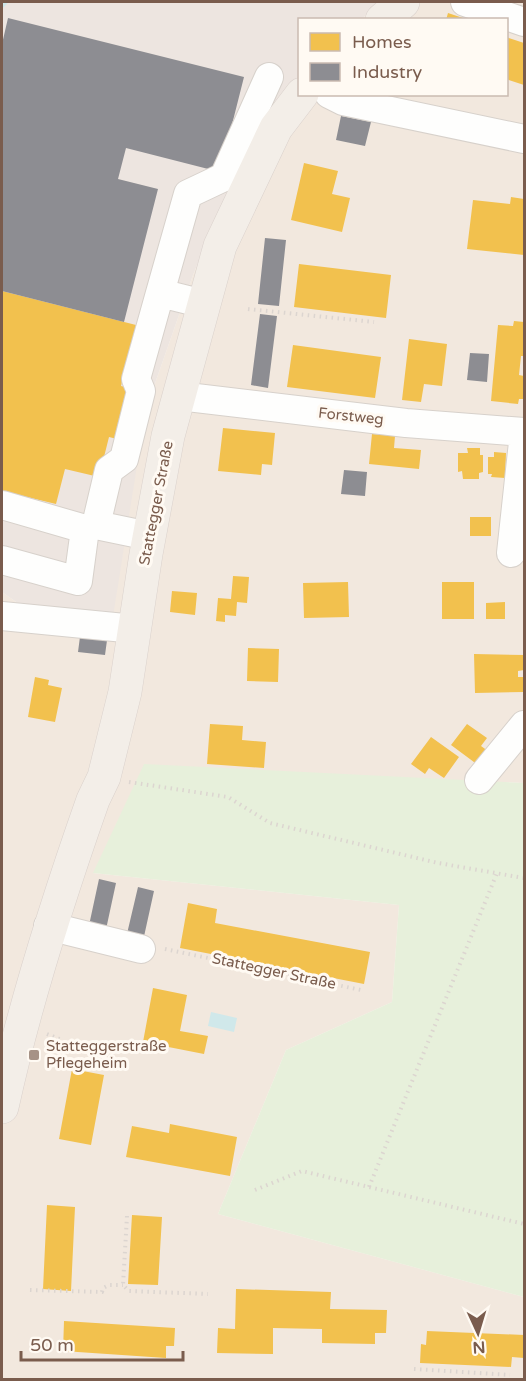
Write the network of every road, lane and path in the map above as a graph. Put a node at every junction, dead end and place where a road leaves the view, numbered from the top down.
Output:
1 (403, 2) edge
2 (465, 2) edge
3 (384, 18) edge
4 (525, 22) edge
5 (269, 77) dead end
6 (300, 96) edge
7 (333, 96) edge
8 (525, 139) edge
9 (160, 293) junction
10 (204, 304) junction
11 (248, 309) dead end
12 (374, 322) dead end
13 (179, 396) junction
14 (525, 433) edge
15 (2, 505) edge
16 (91, 527) junction
17 (149, 536) junction
18 (511, 553) dead end
19 (2, 560) edge
20 (2, 616) edge
21 (135, 629) junction
22 (525, 725) edge
23 (104, 777) junction
24 (479, 780) dead end
25 (497, 873) junction
26 (525, 878) edge
27 (48, 926) junction
28 (141, 949) joint
29 (361, 990) dead end
30 (41, 1033) dead end
31 (62, 1050) dead end
32 (2, 1107) edge
33 (369, 1187) junction
34 (255, 1190) dead end
35 (127, 1216) dead end
36 (525, 1224) edge
37 (123, 1285) junction
38 (30, 1290) dead end
39 (208, 1294) dead end
40 (414, 1369) dead end
41 (510, 1374) dead end

1 - 3 main road
2 - 4 street
5 - 9 street
6 - 10 main road, Stattegger Straße
7 - 8 street
9 - 10 street
9 - 16 street
10 - 13 main road, Stattegger Straße
11 - 12 path
13 - 14 street, Forstweg
13 - 17 main road, Stattegger Straße
14 - 18 street, Forstweg
15 - 16 street
16 - 17 street
16 - 19 street
17 - 21 main road, Stattegger Straße
20 - 21 street
21 - 23 main road, Stattegger Straße
22 - 24 street
23 - 25 path
23 - 27 main road, Stattegger Straße
25 - 26 path
25 - 33 path
27 - 28 street
27 - 32 main road, Stattegger Straße
28 - 29 path, Stattegger Straße
30 - 31 path
33 - 34 path
33 - 36 path
35 - 37 path
37 - 38 path
37 - 39 path
40 - 41 path

